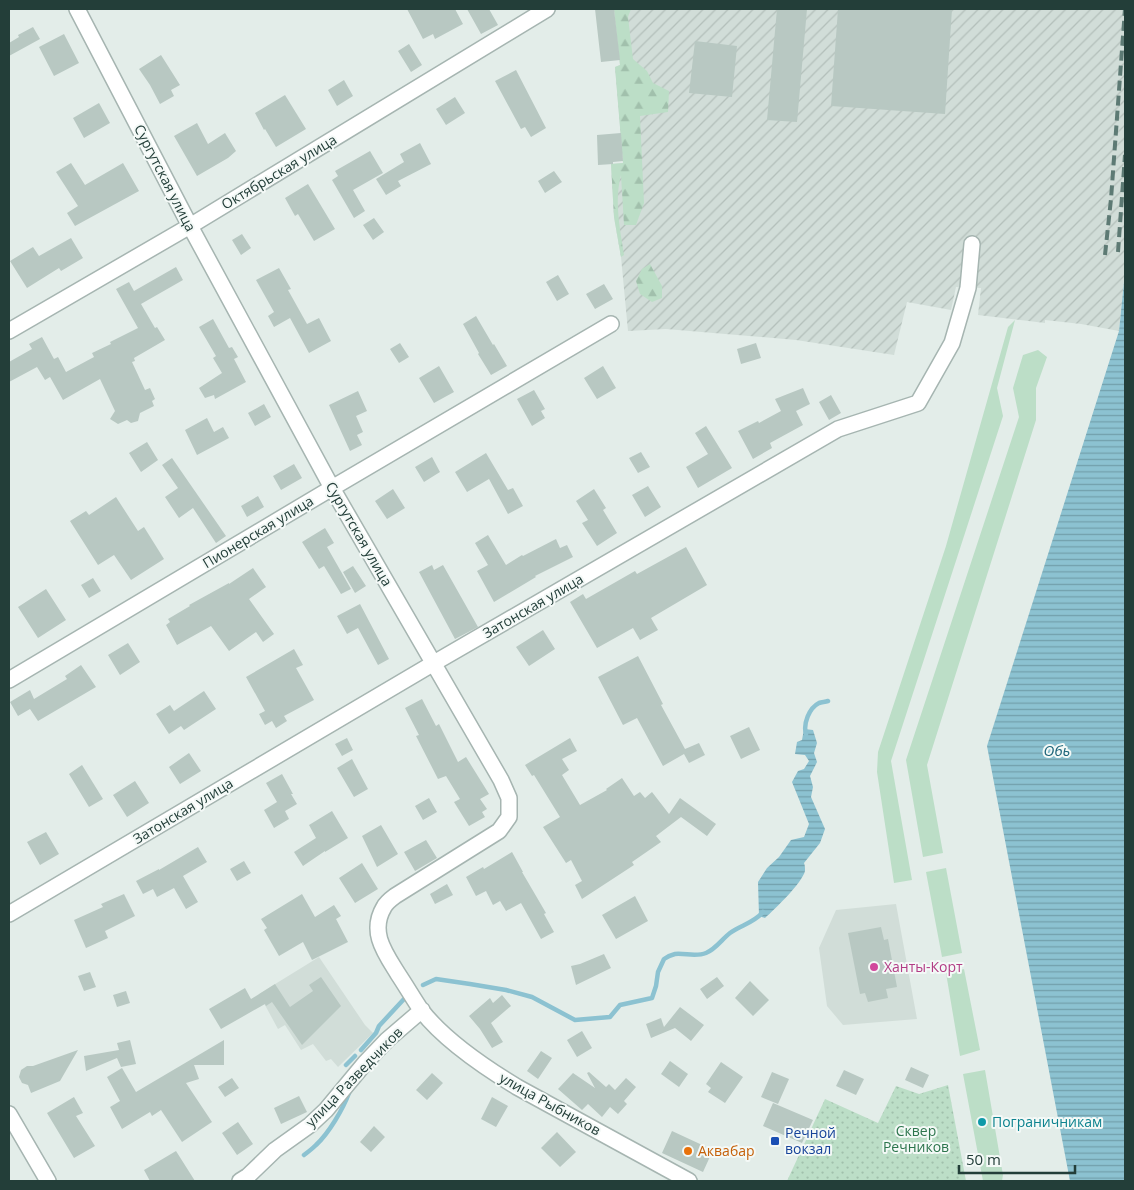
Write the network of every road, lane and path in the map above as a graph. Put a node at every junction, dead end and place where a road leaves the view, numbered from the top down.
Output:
1 (78, 9) edge
2 (548, 9) edge
3 (190, 226) junction
4 (972, 244) dead end
5 (611, 324) dead end
6 (9, 331) edge
7 (332, 488) junction
8 (434, 663) junction
9 (9, 680) edge
10 (9, 914) edge
11 (422, 1010) junction
12 (9, 1114) edge
13 (48, 1181) edge
14 (240, 1181) edge
15 (690, 1181) edge

1 - 3 street, Сургутская улица
2 - 3 street, Октябрьская улица
3 - 6 street, Октябрьская улица
3 - 7 street, Сургутская улица
4 - 8 street, Затонская улица
5 - 7 street, Пионерская улица
7 - 8 street, Сургутская улица
7 - 9 street, Пионерская улица
8 - 10 street, Затонская улица
8 - 11 street, Сургутская улица
11 - 14 street, улица Разведчиков
11 - 15 street, улица Рыбников
12 - 13 street

